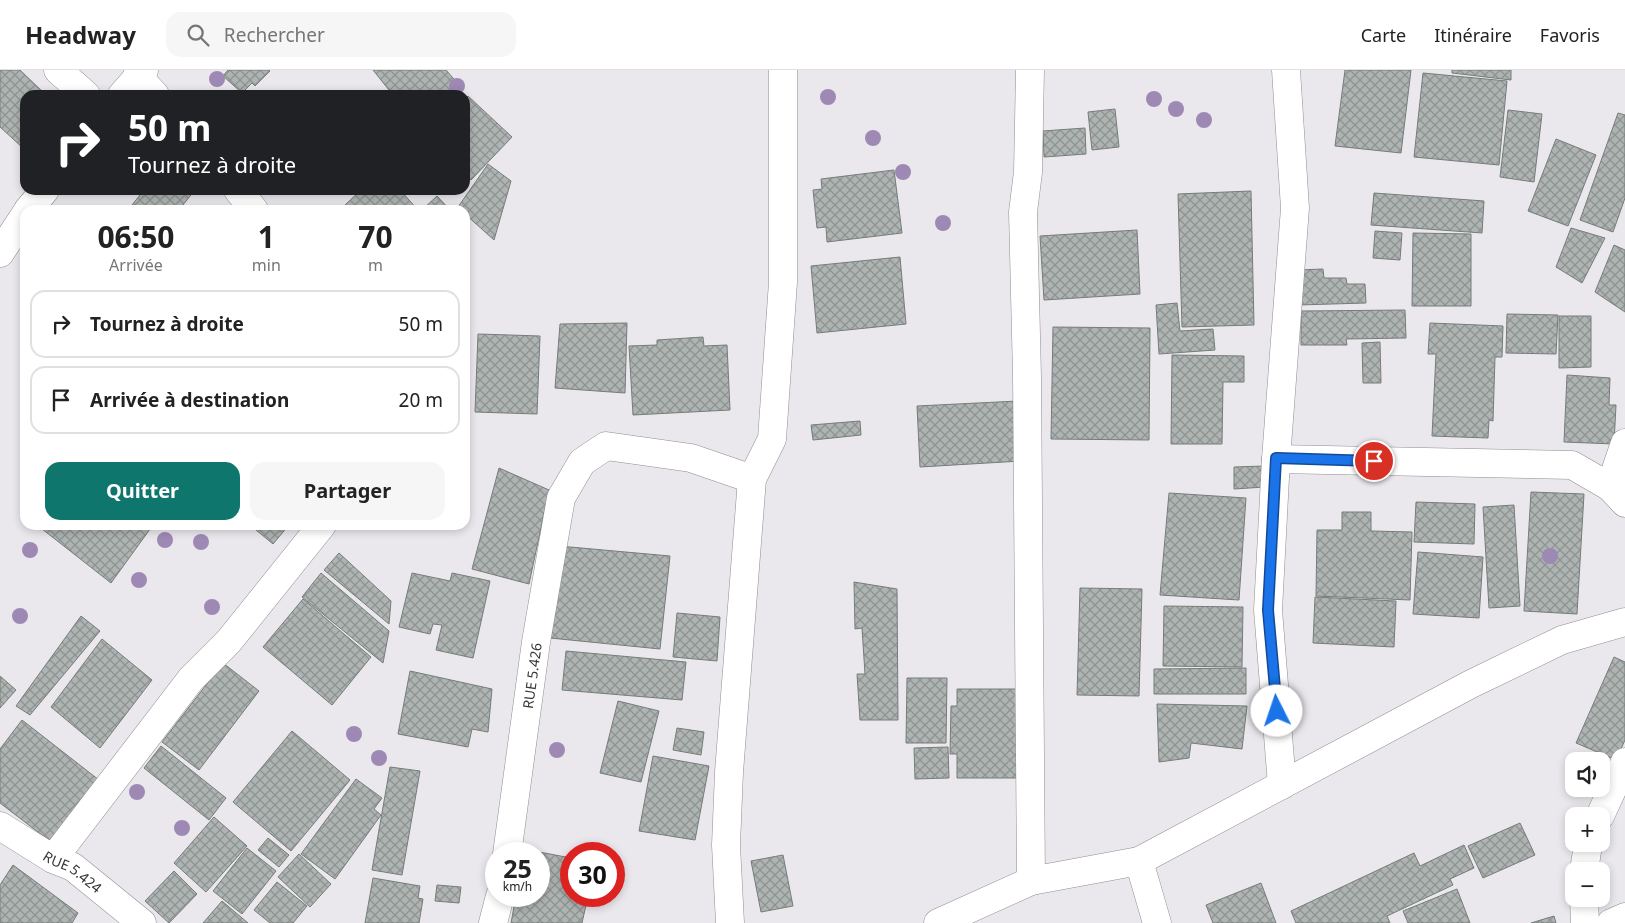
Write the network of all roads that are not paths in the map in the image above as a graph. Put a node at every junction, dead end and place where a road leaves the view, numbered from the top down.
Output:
1 (58, 70) edge
2 (783, 70) edge
3 (1030, 70) edge
4 (1286, 70) edge
5 (80, 90) edge
6 (242, 195) edge
7 (250, 205) edge
8 (20, 226) edge
9 (0, 253) edge
10 (1625, 442) edge
11 (1276, 458) junction
12 (752, 479) junction
13 (1618, 495) edge
14 (318, 530) edge
15 (1625, 622) edge
16 (1625, 762) edge
17 (1282, 785) junction
18 (1604, 807) edge
19 (0, 826) edge
20 (508, 842) edge
21 (54, 859) junction
22 (1139, 862) junction
23 (1031, 882) junction
24 (498, 907) edge
25 (1584, 907) edge
26 (1625, 917) edge
27 (142, 923) edge
28 (494, 923) edge
29 (730, 923) edge
30 (938, 923) edge
31 (1157, 923) edge
32 (1585, 923) edge
33 (1611, 923) edge

1 - 5 street
2 - 12 street
3 - 23 street
4 - 11 street
6 - 7 street
8 - 9 street
10 - 13 street
11 - 13 street
11 - 17 street
12 - 20 street, RUE 5.426
12 - 29 street
14 - 21 street
15 - 17 street
16 - 18 street
17 - 22 street
19 - 21 street, RUE 5.424
21 - 27 street, RUE 5.424
22 - 23 street
22 - 31 street
23 - 30 street
24 - 28 street
25 - 32 street
26 - 33 street

